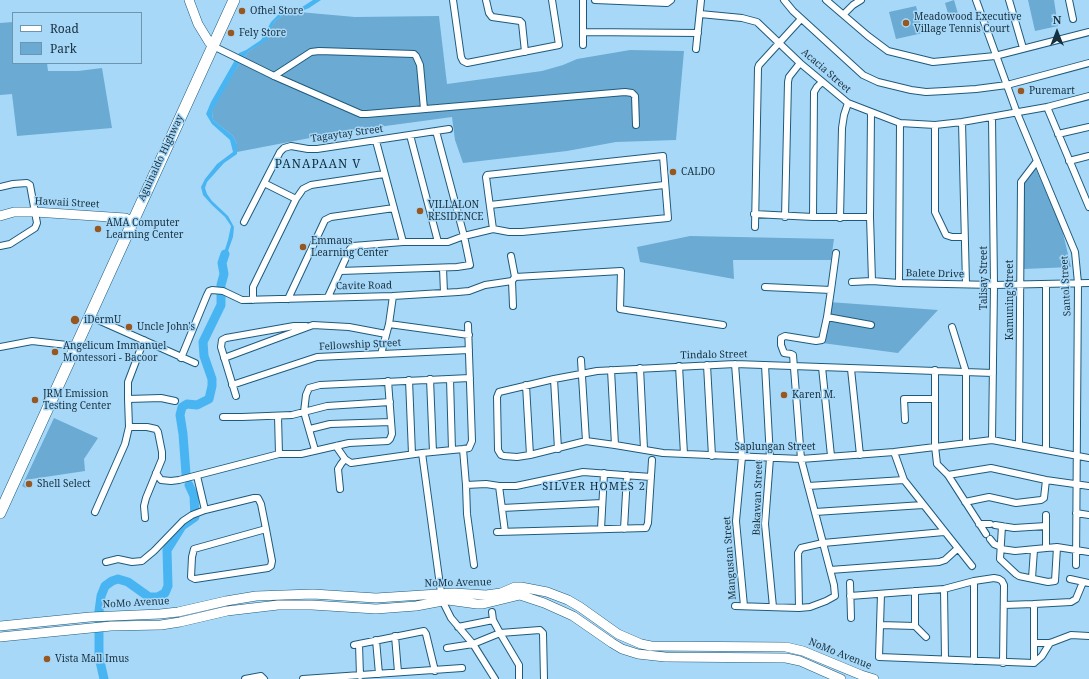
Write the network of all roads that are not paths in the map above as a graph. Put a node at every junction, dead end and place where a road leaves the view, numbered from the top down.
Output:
1 (189, 0) edge
2 (234, 0) edge
3 (453, 0) edge
4 (486, 0) edge
5 (552, 0) edge
6 (583, 0) edge
7 (595, 0) edge
8 (671, 0) edge
9 (701, 0) edge
10 (784, 0) edge
11 (826, 0) edge
12 (861, 0) edge
13 (976, 0) edge
14 (1009, 0) edge
15 (1070, 0) edge
16 (700, 14) junction
17 (844, 14) junction
18 (1073, 18) dead end
19 (801, 19) junction
20 (583, 32) junction
21 (1089, 32) edge
22 (698, 33) junction
23 (780, 43) junction
24 (583, 45) dead end
25 (213, 46) junction
26 (1023, 48) junction
27 (696, 49) dead end
28 (525, 52) junction
29 (995, 56) junction
30 (800, 63) junction
31 (1089, 63) edge
32 (274, 76) junction
33 (822, 82) junction
34 (1007, 85) junction
35 (1089, 96) edge
36 (848, 103) junction
37 (1047, 107) junction
38 (424, 109) junction
39 (871, 113) junction
40 (1017, 113) junction
41 (992, 117) junction
42 (962, 122) junction
43 (900, 123) junction
44 (636, 125) dead end
45 (935, 125) junction
46 (1089, 127) edge
47 (449, 129) dead end
48 (436, 131) junction
49 (1058, 134) junction
50 (410, 135) junction
51 (376, 141) junction
52 (1089, 156) edge
53 (1037, 161) junction
54 (1069, 161) junction
55 (384, 174) junction
56 (264, 183) junction
57 (664, 185) junction
58 (1089, 186) edge
59 (0, 187) edge
60 (1081, 188) junction
61 (296, 199) junction
62 (490, 205) junction
63 (1089, 207) edge
64 (394, 208) junction
65 (35, 212) junction
66 (754, 214) junction
67 (0, 216) edge
68 (785, 216) junction
69 (813, 217) junction
70 (870, 217) junction
71 (840, 218) junction
72 (133, 221) junction
73 (244, 222) dead end
74 (755, 227) dead end
75 (493, 229) junction
76 (464, 236) junction
77 (964, 237) junction
78 (403, 242) junction
79 (438, 242) junction
80 (0, 246) edge
81 (836, 253) dead end
82 (511, 256) dead end
83 (443, 268) junction
84 (340, 271) junction
85 (513, 279) junction
86 (852, 282) dead end
87 (872, 282) junction
88 (1078, 283) junction
89 (1089, 283) edge
90 (899, 284) junction
91 (966, 284) junction
92 (1020, 284) junction
93 (1046, 284) junction
94 (994, 285) junction
95 (765, 287) dead end
96 (831, 290) junction
97 (444, 293) junction
98 (393, 296) junction
99 (328, 297) junction
100 (288, 298) junction
101 (253, 300) junction
102 (513, 306) dead end
103 (827, 317) junction
104 (88, 318) junction
105 (389, 324) junction
106 (468, 325) dead end
107 (723, 325) dead end
108 (871, 325) dead end
109 (313, 326) junction
110 (952, 328) dead end
111 (386, 334) junction
112 (469, 335) junction
113 (145, 342) junction
114 (76, 346) junction
115 (0, 347) edge
116 (469, 350) junction
117 (381, 354) junction
118 (181, 358) junction
119 (224, 358) junction
120 (581, 360) dead end
121 (195, 364) dead end
122 (736, 364) junction
123 (707, 365) junction
124 (765, 365) junction
125 (679, 366) junction
126 (794, 366) junction
127 (822, 367) junction
128 (640, 368) junction
129 (851, 369) junction
130 (611, 370) junction
131 (935, 370) junction
132 (966, 372) junction
133 (582, 373) junction
134 (993, 374) junction
135 (470, 378) junction
136 (430, 379) junction
137 (450, 379) junction
138 (554, 379) junction
139 (409, 380) junction
140 (388, 381) junction
141 (232, 385) junction
142 (526, 385) junction
143 (236, 396) dead end
144 (128, 399) junction
145 (935, 399) junction
146 (175, 401) dead end
147 (390, 402) junction
148 (304, 412) junction
149 (278, 416) junction
150 (223, 417) dead end
151 (905, 420) dead end
152 (391, 422) junction
153 (129, 427) junction
154 (310, 429) junction
155 (992, 440) junction
156 (586, 441) junction
157 (966, 443) junction
158 (1019, 444) junction
159 (615, 445) junction
160 (336, 446) junction
161 (935, 446) junction
162 (558, 449) junction
163 (644, 449) junction
164 (1046, 449) junction
165 (316, 450) junction
166 (452, 450) junction
167 (462, 450) junction
168 (433, 452) junction
169 (894, 452) junction
170 (422, 453) junction
171 (499, 453) joint
172 (280, 454) junction
173 (412, 454) junction
174 (684, 454) junction
175 (530, 455) junction
176 (860, 455) junction
177 (1077, 455) junction
178 (712, 456) junction
179 (831, 456) junction
180 (742, 457) junction
181 (770, 458) junction
182 (1089, 458) edge
183 (801, 459) junction
184 (345, 460) junction
185 (652, 460) dead end
186 (156, 473) junction
187 (604, 473) junction
188 (627, 475) junction
189 (948, 475) junction
190 (197, 476) junction
191 (651, 477) junction
192 (904, 480) junction
193 (1046, 480) junction
194 (1077, 484) junction
195 (466, 485) junction
196 (499, 486) junction
197 (808, 486) junction
198 (1089, 486) edge
199 (340, 489) dead end
200 (965, 502) junction
201 (602, 503) junction
202 (923, 505) junction
203 (502, 508) junction
204 (204, 510) junction
205 (95, 512) dead end
206 (815, 512) junction
207 (0, 513) edge
208 (1076, 513) junction
209 (1046, 515) dead end
210 (1089, 516) edge
211 (145, 518) dead end
212 (979, 524) junction
213 (996, 525) junction
214 (1046, 526) junction
215 (266, 529) junction
216 (601, 529) junction
217 (624, 529) junction
218 (497, 532) dead end
219 (505, 532) junction
220 (944, 532) junction
221 (823, 543) junction
222 (1057, 547) junction
223 (1001, 548) junction
224 (1046, 548) junction
225 (958, 549) junction
226 (1034, 550) junction
227 (1076, 550) junction
228 (1089, 552) edge
229 (106, 562) dead end
230 (474, 565) dead end
231 (1076, 565) dead end
232 (972, 566) dead end
233 (830, 570) junction
234 (1032, 578) junction
235 (1070, 579) dead end
236 (974, 581) junction
237 (850, 583) dead end
238 (1086, 583) edge
239 (944, 589) junction
240 (915, 591) junction
241 (881, 594) junction
242 (850, 596) junction
243 (441, 597) junction
244 (1034, 604) junction
245 (1004, 605) junction
246 (735, 606) dead end
247 (744, 606) junction
248 (773, 607) junction
249 (799, 608) junction
250 (492, 612) dead end
251 (851, 618) dead end
252 (493, 620) junction
253 (880, 625) junction
254 (0, 626) edge
255 (915, 626) junction
256 (458, 627) junction
257 (500, 633) junction
258 (395, 636) junction
259 (1089, 636) edge
260 (0, 637) edge
261 (926, 637) dead end
262 (376, 640) junction
263 (1034, 643) junction
264 (1050, 643) junction
265 (473, 644) junction
266 (447, 648) dead end
267 (945, 659) junction
268 (974, 661) junction
269 (1003, 663) junction
270 (1034, 663) junction
271 (462, 668) dead end
272 (435, 671) junction
273 (398, 672) junction
274 (379, 674) junction
275 (360, 676) junction
276 (245, 679) edge
277 (264, 679) edge
278 (303, 679) edge
279 (495, 679) edge
280 (519, 679) edge
281 (544, 679) edge
282 (841, 679) edge
283 (874, 679) edge

1 - 25 main road
2 - 25 highway, Aguinaldo Highway
3 - 28 street
4 - 28 street
5 - 28 street
6 - 20 street
7 - 8 street
9 - 16 street
10 - 19 street
11 - 17 street
12 - 17 street
13 - 29 street, Santol Street
14 - 26 street
15 - 18 street
16 - 22 street
16 - 23 street, Acacia Street
17 - 29 street
19 - 23 street
19 - 34 street
20 - 22 street
20 - 24 street
21 - 26 street
22 - 27 street
23 - 30 street, Acacia Street
23 - 66 street
25 - 32 street
25 - 72 highway, Aguinaldo Highway
26 - 29 street
29 - 34 street, Santol Street
30 - 33 street, Acacia Street
30 - 68 street
31 - 34 street
32 - 38 street
32 - 38 street
33 - 36 street, Acacia Street
33 - 69 street
34 - 40 street, Santol Street
35 - 37 street, Acacia Street
36 - 39 street, Acacia Street
36 - 71 street
37 - 40 street, Acacia Street
37 - 49 street
38 - 44 street
39 - 43 street, Acacia Street
39 - 70 street
40 - 41 street, Acacia Street
40 - 53 street, Santol Street
41 - 42 street, Acacia Street
41 - 94 street, Talisay Street
42 - 45 street, Acacia Street
42 - 77 street
43 - 45 street, Acacia Street
43 - 90 street
45 - 77 street
46 - 49 street
47 - 48 street, Tagaytay Street
48 - 50 street, Tagaytay Street
48 - 76 street
49 - 54 street
50 - 51 street, Tagaytay Street
50 - 79 street
51 - 55 street
51 - 56 street, Tagaytay Street
52 - 54 street
53 - 88 street, Santol Street
53 - 92 street, Kamuning Street
54 - 60 street
55 - 61 street
55 - 64 street
56 - 61 street
56 - 73 street, Tagaytay Street
57 - 62 street
57 - 62 street
57 - 75 street
58 - 60 street
59 - 65 street
60 - 63 street
61 - 101 street
62 - 75 street
64 - 78 street
64 - 100 street
65 - 67 main road, Hawaii Street
65 - 72 main road, Hawaii Street
65 - 80 street
66 - 68 street
66 - 74 street
68 - 69 street
69 - 71 street
70 - 71 street
70 - 87 street
72 - 104 highway, Aguinaldo Highway
75 - 76 street
76 - 79 street
76 - 83 street
77 - 91 street
78 - 79 street
78 - 84 street
81 - 96 street
82 - 85 street
83 - 84 street
83 - 97 street
84 - 99 street
85 - 97 street, Cavite Road
85 - 102 street
85 - 107 street, Cavite Road
86 - 87 street, Balete Drive
87 - 90 street, Balete Drive
88 - 89 street, Balete Drive
88 - 93 street, Balete Drive
88 - 177 street, Santol Street
90 - 91 street, Balete Drive
91 - 94 street, Balete Drive
92 - 93 street, Balete Drive
92 - 94 street, Balete Drive
92 - 158 street, Kamuning Street
93 - 164 street
94 - 134 street, Talisay Street
95 - 96 street
96 - 103 street
97 - 98 street, Cavite Road
98 - 99 street, Cavite Road
98 - 105 street
99 - 100 street, Cavite Road
100 - 101 street, Cavite Road
101 - 118 street, Cavite Road
103 - 108 street
103 - 126 street
104 - 113 street
104 - 114 highway, Aguinaldo Highway
105 - 111 street
105 - 112 street
106 - 112 street
109 - 111 street
109 - 119 street
109 - 119 street
110 - 132 street
111 - 117 street
112 - 116 street
113 - 118 street
113 - 144 street
114 - 115 street
114 - 207 highway, Aguinaldo Highway
116 - 117 street, Fellowship Street
116 - 135 street
117 - 141 street, Fellowship Street
118 - 121 street
119 - 141 street
120 - 133 street
122 - 123 street, Tindalo Street
122 - 124 street, Tindalo Street
122 - 180 street, Mangustan Street
123 - 125 street, Tindalo Street
123 - 178 street
124 - 126 street, Tindalo Street
124 - 181 street, Bakawan Street
125 - 128 street, Tindalo Street
125 - 174 street
126 - 127 street, Tindalo Street
126 - 183 street
127 - 129 street, Tindalo Street
127 - 179 street
128 - 130 street, Tindalo Street
128 - 163 street
129 - 131 street, Tindalo Street
129 - 176 street
130 - 133 street, Tindalo Street
130 - 159 street
131 - 132 street, Tindalo Street
131 - 145 street
132 - 134 street, Tindalo Street
132 - 157 street
133 - 138 street, Tindalo Street
133 - 156 street
134 - 155 street, Talisay Street
135 - 137 street
135 - 167 street
136 - 137 street
136 - 139 street
136 - 168 street
137 - 166 street
138 - 142 street, Tindalo Street
138 - 162 street
139 - 140 street
139 - 173 street
140 - 147 street
140 - 148 street
141 - 143 street
142 - 171 street, Tindalo Street
142 - 175 street
144 - 146 street
144 - 153 street
145 - 151 street
145 - 161 street
147 - 148 street
147 - 152 street
148 - 149 street
148 - 154 street
149 - 150 street
149 - 172 street
152 - 154 street
152 - 160 street
153 - 186 street
153 - 205 street
154 - 165 street
155 - 157 street, Saplungan Street
155 - 158 street, Saplungan Street
156 - 159 street, Saplungan Street
156 - 162 street, Saplungan Street
157 - 161 street, Saplungan Street
158 - 164 street, Saplungan Street
159 - 163 street, Saplungan Street
160 - 165 street
160 - 184 street
161 - 169 street, Saplungan Street
161 - 189 street
162 - 175 street, Saplungan Street
163 - 174 street, Saplungan Street
164 - 177 street, Saplungan Street
165 - 172 street
166 - 167 street
166 - 168 street
167 - 195 street
168 - 170 street
169 - 176 street, Saplungan Street
169 - 192 street
170 - 173 street
170 - 243 street
171 - 175 street, Saplungan Street
172 - 190 street
173 - 184 street
174 - 178 street, Saplungan Street
176 - 179 street, Saplungan Street
177 - 182 street, Saplungan Street
177 - 194 street, Santol Street
178 - 180 street, Saplungan Street
179 - 183 street, Saplungan Street
180 - 181 street, Saplungan Street
180 - 247 street, Mangustan Street
181 - 183 street, Saplungan Street
181 - 248 street, Bakawan Street
183 - 197 street
184 - 199 street
185 - 191 street
186 - 190 street
186 - 211 street
187 - 188 street
187 - 196 street
187 - 201 street
188 - 191 street
188 - 217 street
189 - 193 street
189 - 200 street
190 - 204 street
191 - 217 street
192 - 197 street
192 - 202 street
193 - 194 street
193 - 200 street
194 - 198 street
194 - 208 street, Santol Street
195 - 196 street
195 - 230 street
196 - 203 street
197 - 206 street
200 - 212 street
201 - 203 street
201 - 216 street
202 - 206 street
202 - 220 street
203 - 219 street
204 - 215 street
204 - 229 street
206 - 221 street
208 - 210 street
208 - 227 street, Santol Street
209 - 214 street
212 - 213 street
212 - 223 street
213 - 214 street
213 - 223 street
214 - 224 street
215 - 215 street
216 - 217 street
216 - 219 street
218 - 219 street
220 - 221 street
220 - 225 street
221 - 233 street
221 - 249 street
222 - 224 street
222 - 227 street
222 - 234 street
223 - 226 street
223 - 234 street
224 - 226 street
225 - 232 street
225 - 233 street
226 - 234 street
227 - 228 street
227 - 231 street, Santol Street
233 - 249 street
235 - 238 street
236 - 239 street
236 - 245 street
236 - 268 street
237 - 242 street
238 - 244 street
239 - 240 street
239 - 267 street
240 - 241 street
240 - 255 street
241 - 242 street
241 - 253 street
242 - 251 street
243 - 254 main road, NoMo Avenue
243 - 256 street
243 - 260 main road, NoMo Avenue
243 - 282 main road, NoMo Avenue
243 - 283 main road, NoMo Avenue
244 - 245 street
244 - 263 street
245 - 269 street
246 - 247 street
247 - 248 street
248 - 249 street
250 - 252 street
252 - 256 street
252 - 257 street
253 - 255 street
253 - 267 street
255 - 261 street
256 - 265 street
257 - 265 street
257 - 280 street
257 - 281 street
258 - 262 street
258 - 272 street
258 - 273 street
259 - 264 street
262 - 274 street
262 - 275 street
263 - 264 street
263 - 270 street
264 - 270 street
265 - 266 street
265 - 279 street
267 - 268 street
268 - 269 street
269 - 270 street
271 - 272 street
272 - 273 street
273 - 274 street
274 - 275 street
275 - 278 street
276 - 277 street

